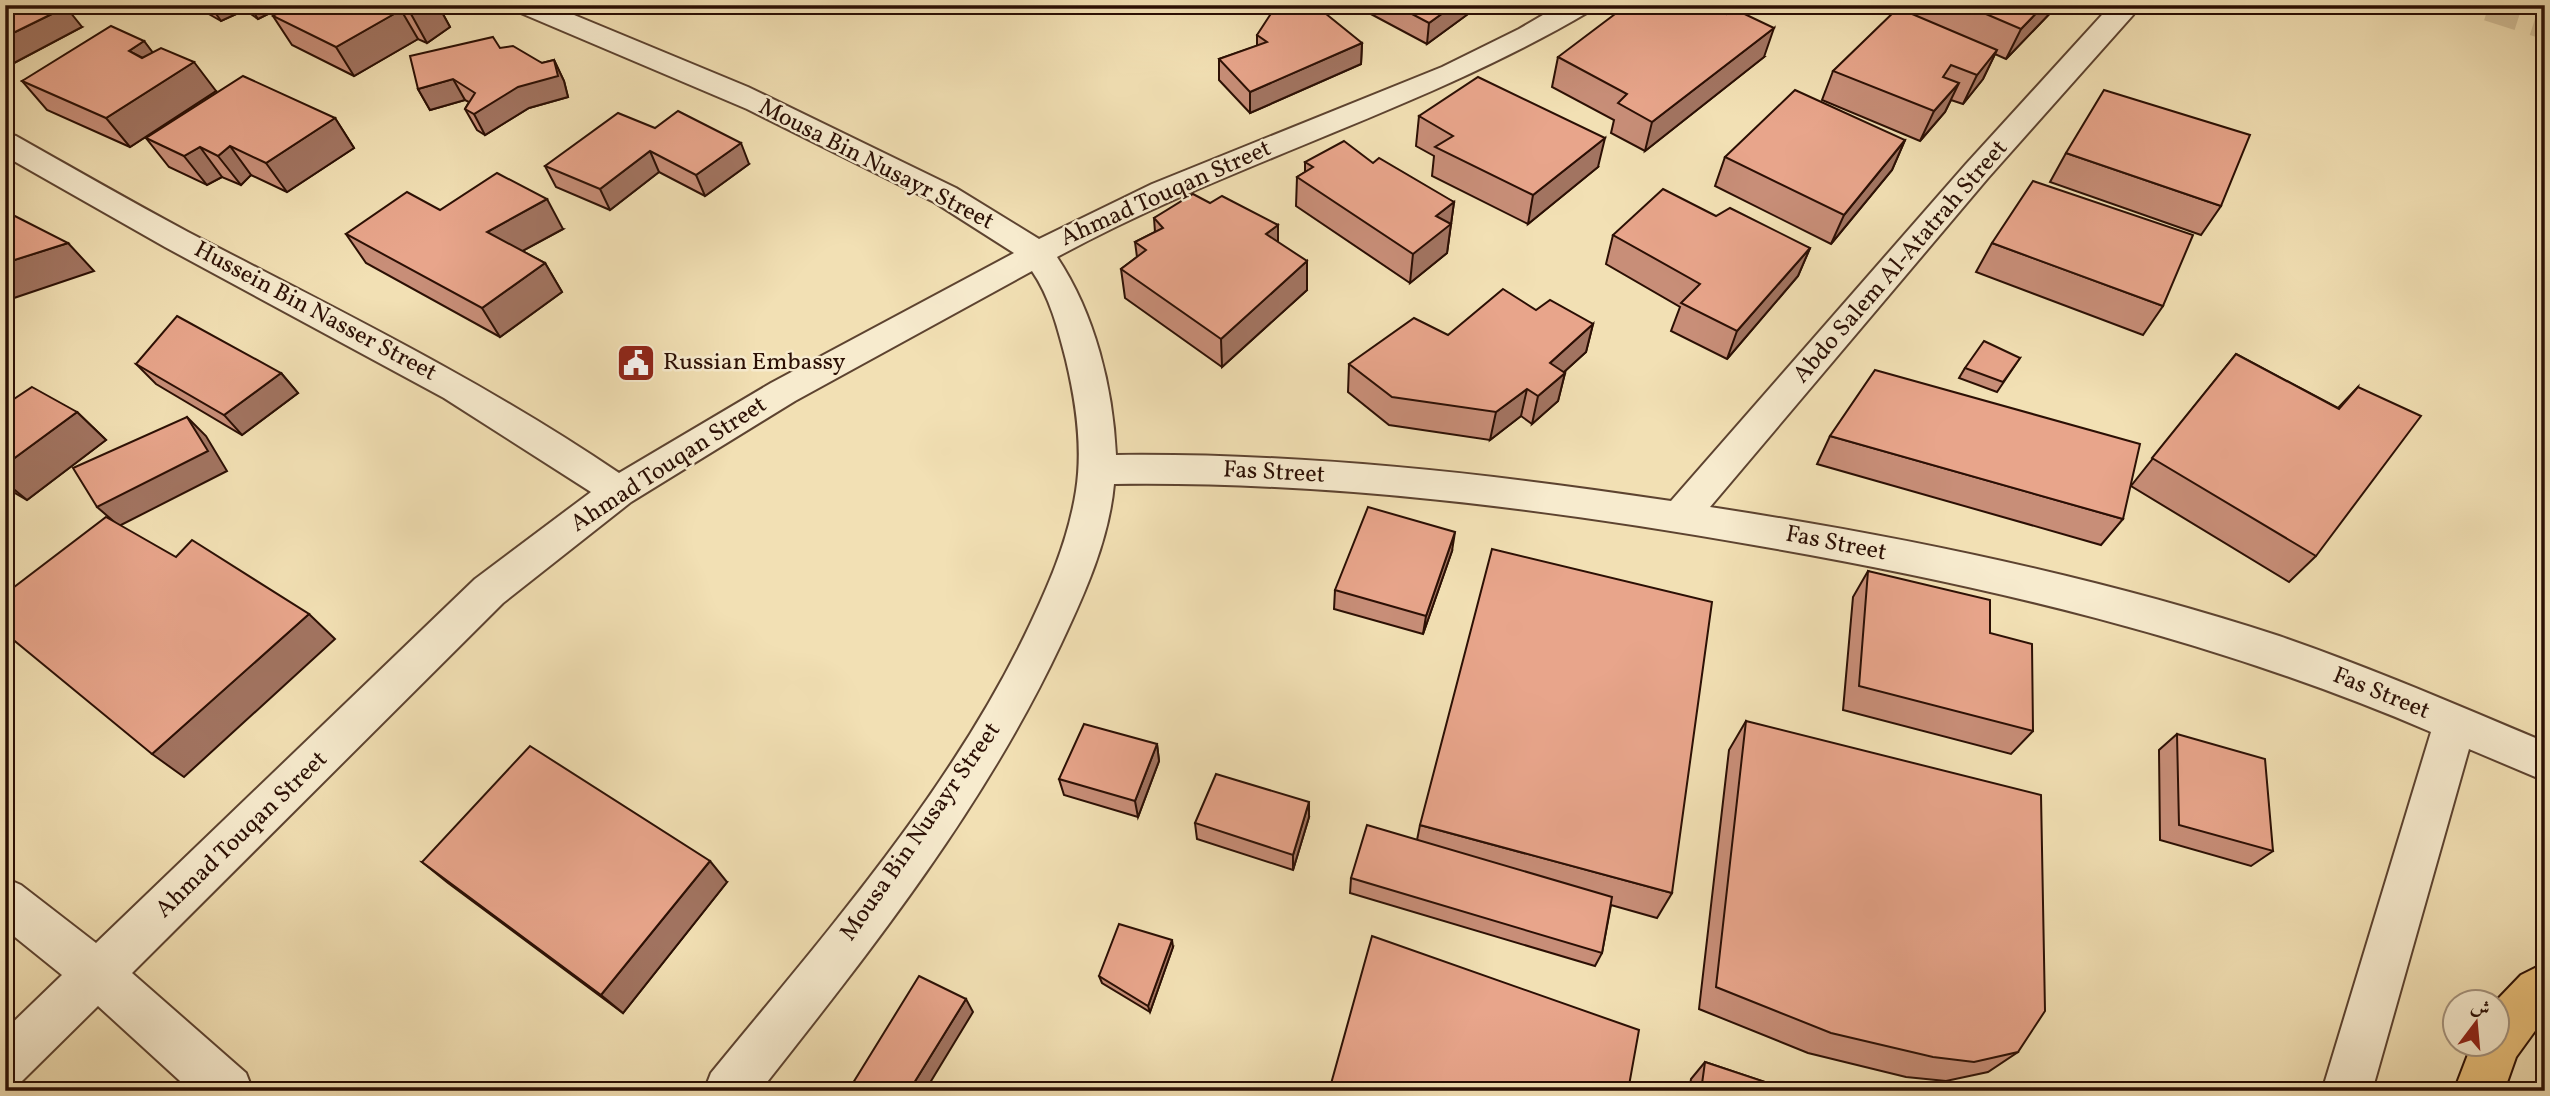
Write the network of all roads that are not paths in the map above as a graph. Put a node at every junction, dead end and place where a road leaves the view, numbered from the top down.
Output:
1 (526, 5) edge
2 (1580, 5) edge
3 (2123, 9) dead end
4 (5, 143) edge
5 (1036, 253) junction
6 (1097, 470) junction
7 (618, 492) junction
8 (1680, 516) junction
9 (2454, 723) junction
10 (2545, 762) edge
11 (5, 900) edge
12 (99, 975) junction
13 (2545, 986) edge
14 (2512, 1017) edge
15 (2491, 1058) edge
16 (5, 1064) edge
17 (228, 1091) edge
18 (729, 1091) edge
19 (2347, 1091) edge
20 (2479, 1091) edge

1 - 5 street, Mousa Bin Nusayr Street
2 - 5 street, Ahmad Touqan Street
3 - 8 street, Abdo Salem Al-Atatrah Street
4 - 7 street, Hussein Bin Nasser Street
5 - 6 street, Mousa Bin Nusayr Street
5 - 7 street, Ahmad Touqan Street
6 - 8 street, Fas Street
6 - 18 street, Mousa Bin Nusayr Street
7 - 12 street, Ahmad Touqan Street
8 - 9 street, Fas Street
9 - 10 street, Fas Street
9 - 19 street
11 - 12 street
12 - 16 street, Ahmad Touqan Street
12 - 17 street
13 - 14 highway
15 - 20 highway

